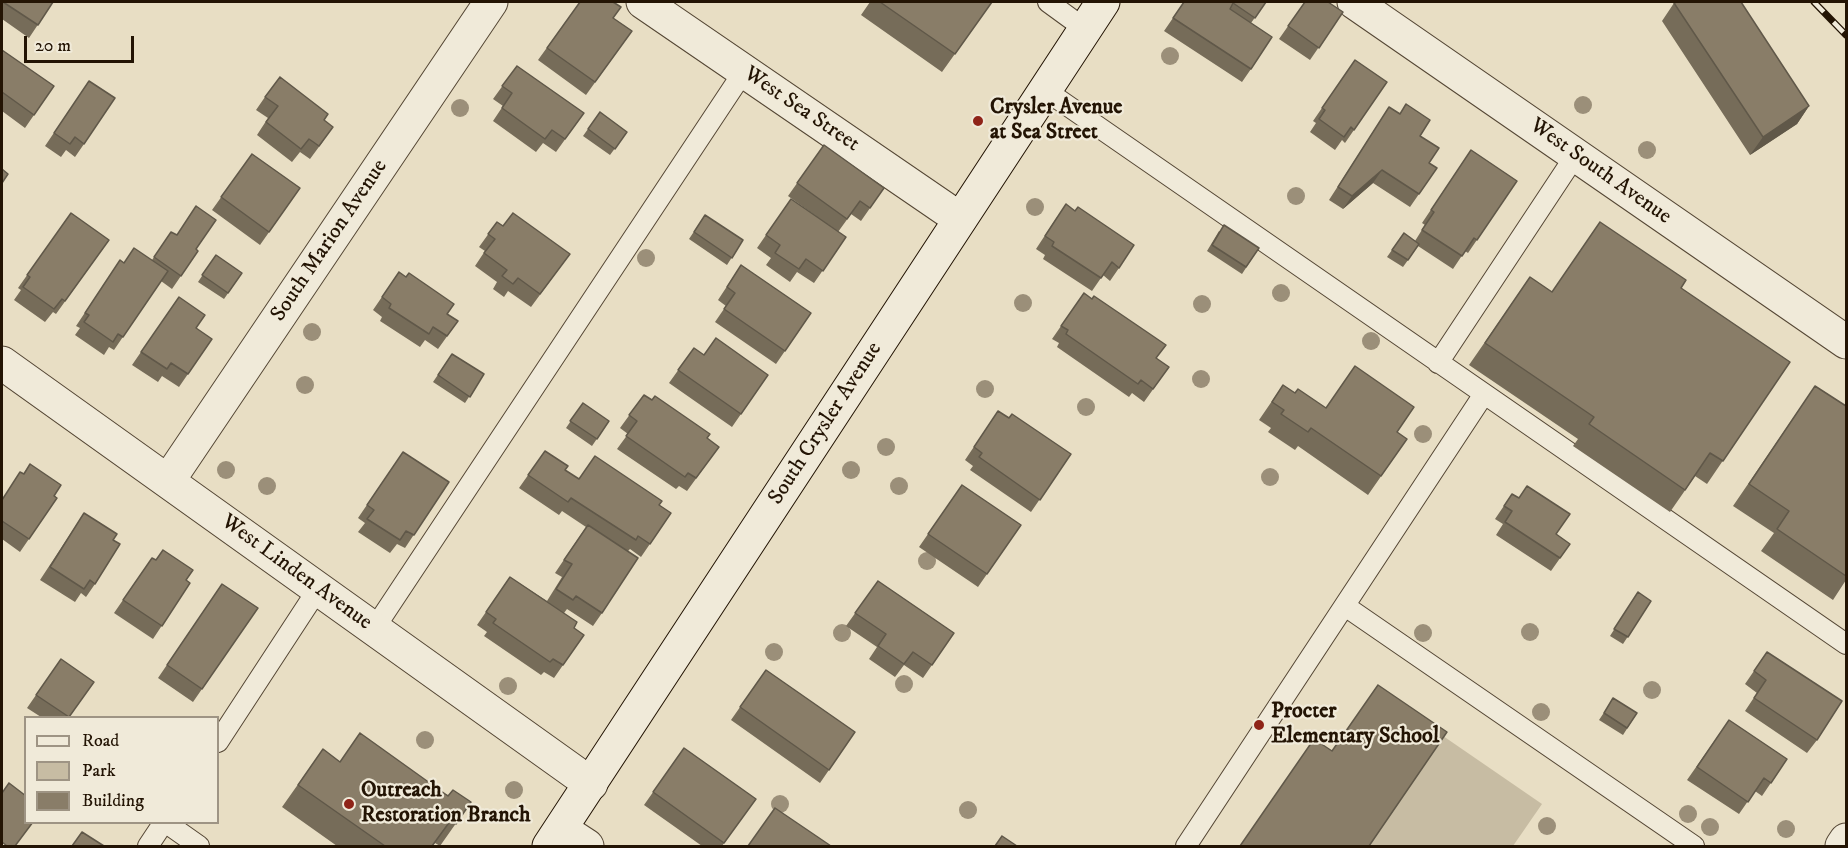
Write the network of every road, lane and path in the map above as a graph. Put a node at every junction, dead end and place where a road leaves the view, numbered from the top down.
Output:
1 (491, 2) edge
2 (643, 2) edge
3 (1048, 2) edge
4 (1103, 2) edge
5 (1354, 2) edge
6 (1085, 29) junction
7 (744, 71) junction
8 (1045, 90) junction
9 (1575, 156) junction
10 (960, 219) junction
11 (1846, 342) edge
12 (2, 363) edge
13 (1438, 363) junction
14 (1484, 394) junction
15 (168, 481) junction
16 (318, 589) junction
17 (1345, 606) junction
18 (374, 629) junction
19 (1846, 644) edge
20 (219, 740) edge
21 (591, 784) junction
22 (163, 824) edge
23 (167, 824) edge
24 (1846, 840) edge
25 (566, 841) edge
26 (148, 846) edge
27 (199, 846) edge
28 (1186, 846) edge
29 (1694, 846) edge
30 (1842, 846) edge

1 - 15 street, South Marion Avenue
2 - 7 street, West Sea Street
3 - 6 lane
4 - 6 street, South Crysler Avenue
5 - 9 street, West South Avenue
6 - 8 street, South Crysler Avenue
7 - 10 street, West Sea Street
7 - 18 lane
8 - 10 street, South Crysler Avenue
8 - 13 lane
9 - 11 street, West South Avenue
9 - 13 lane
10 - 21 street, South Crysler Avenue
12 - 15 street, West Linden Avenue
13 - 14 lane
14 - 17 lane
14 - 19 lane
15 - 16 street, West Linden Avenue
16 - 18 street, West Linden Avenue
16 - 20 lane
17 - 28 lane
17 - 29 lane
18 - 21 street, West Linden Avenue
21 - 25 street, South Crysler Avenue
22 - 26 lane
23 - 27 lane
24 - 30 street

